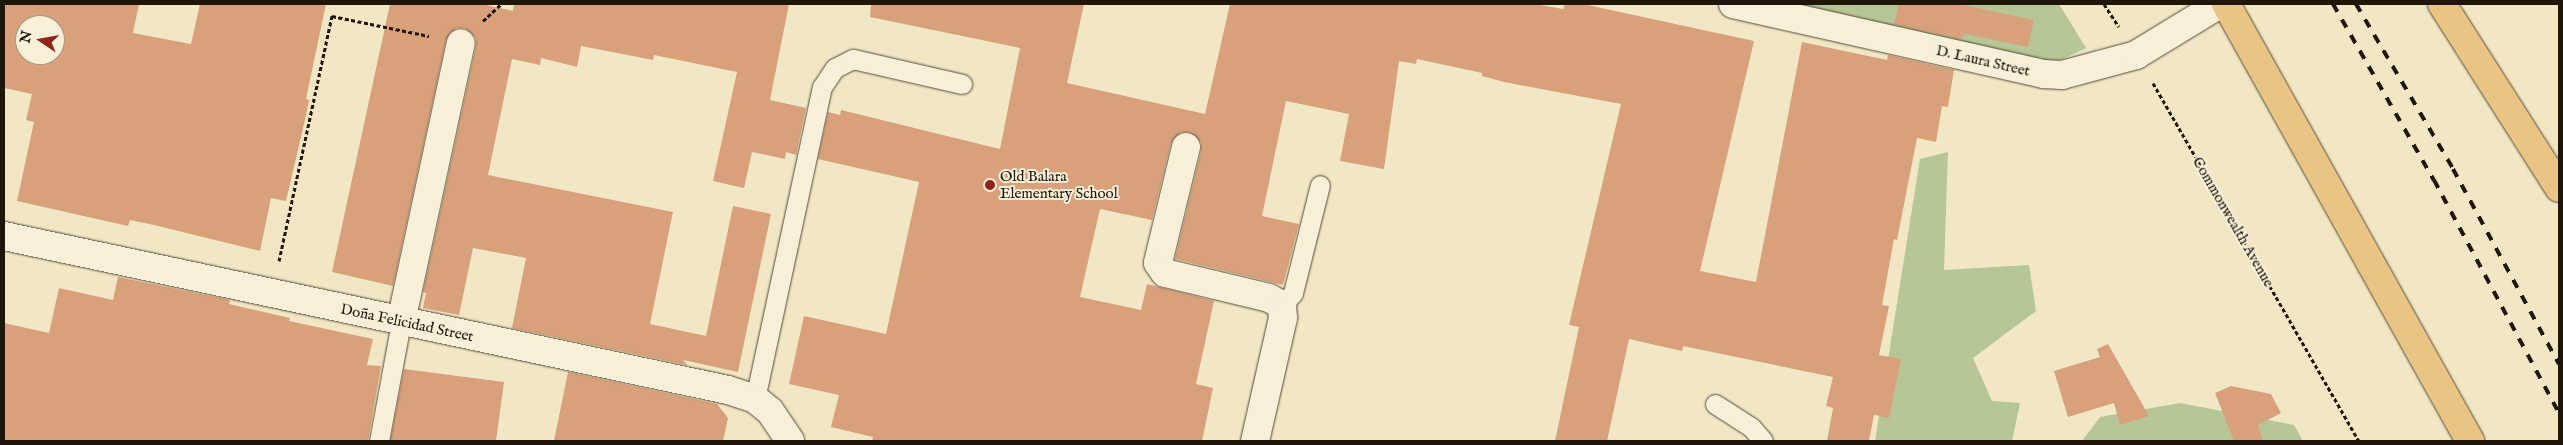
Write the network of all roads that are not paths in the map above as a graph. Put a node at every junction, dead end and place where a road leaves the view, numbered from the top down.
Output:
1 (1733, 4) edge
2 (2220, 4) edge
3 (2226, 4) edge
4 (2442, 4) edge
5 (460, 43) road end
6 (962, 84) dead end
7 (1186, 146) dead end
8 (1320, 185) dead end
9 (2559, 188) edge
10 (4, 236) edge
11 (1282, 306) junction
12 (401, 322) junction
13 (755, 399) junction
14 (1715, 404) dead end
15 (379, 441) edge
16 (790, 441) edge
17 (1255, 441) edge
18 (1763, 441) edge
19 (2470, 441) edge

1 - 2 street, D. Laura Street
3 - 19 main road
4 - 9 main road
5 - 12 street
6 - 13 lane
7 - 11 street
8 - 11 lane
10 - 12 street, Doña Felicidad Street
11 - 17 street
12 - 13 street, Doña Felicidad Street
12 - 15 lane
13 - 16 street
14 - 18 lane

